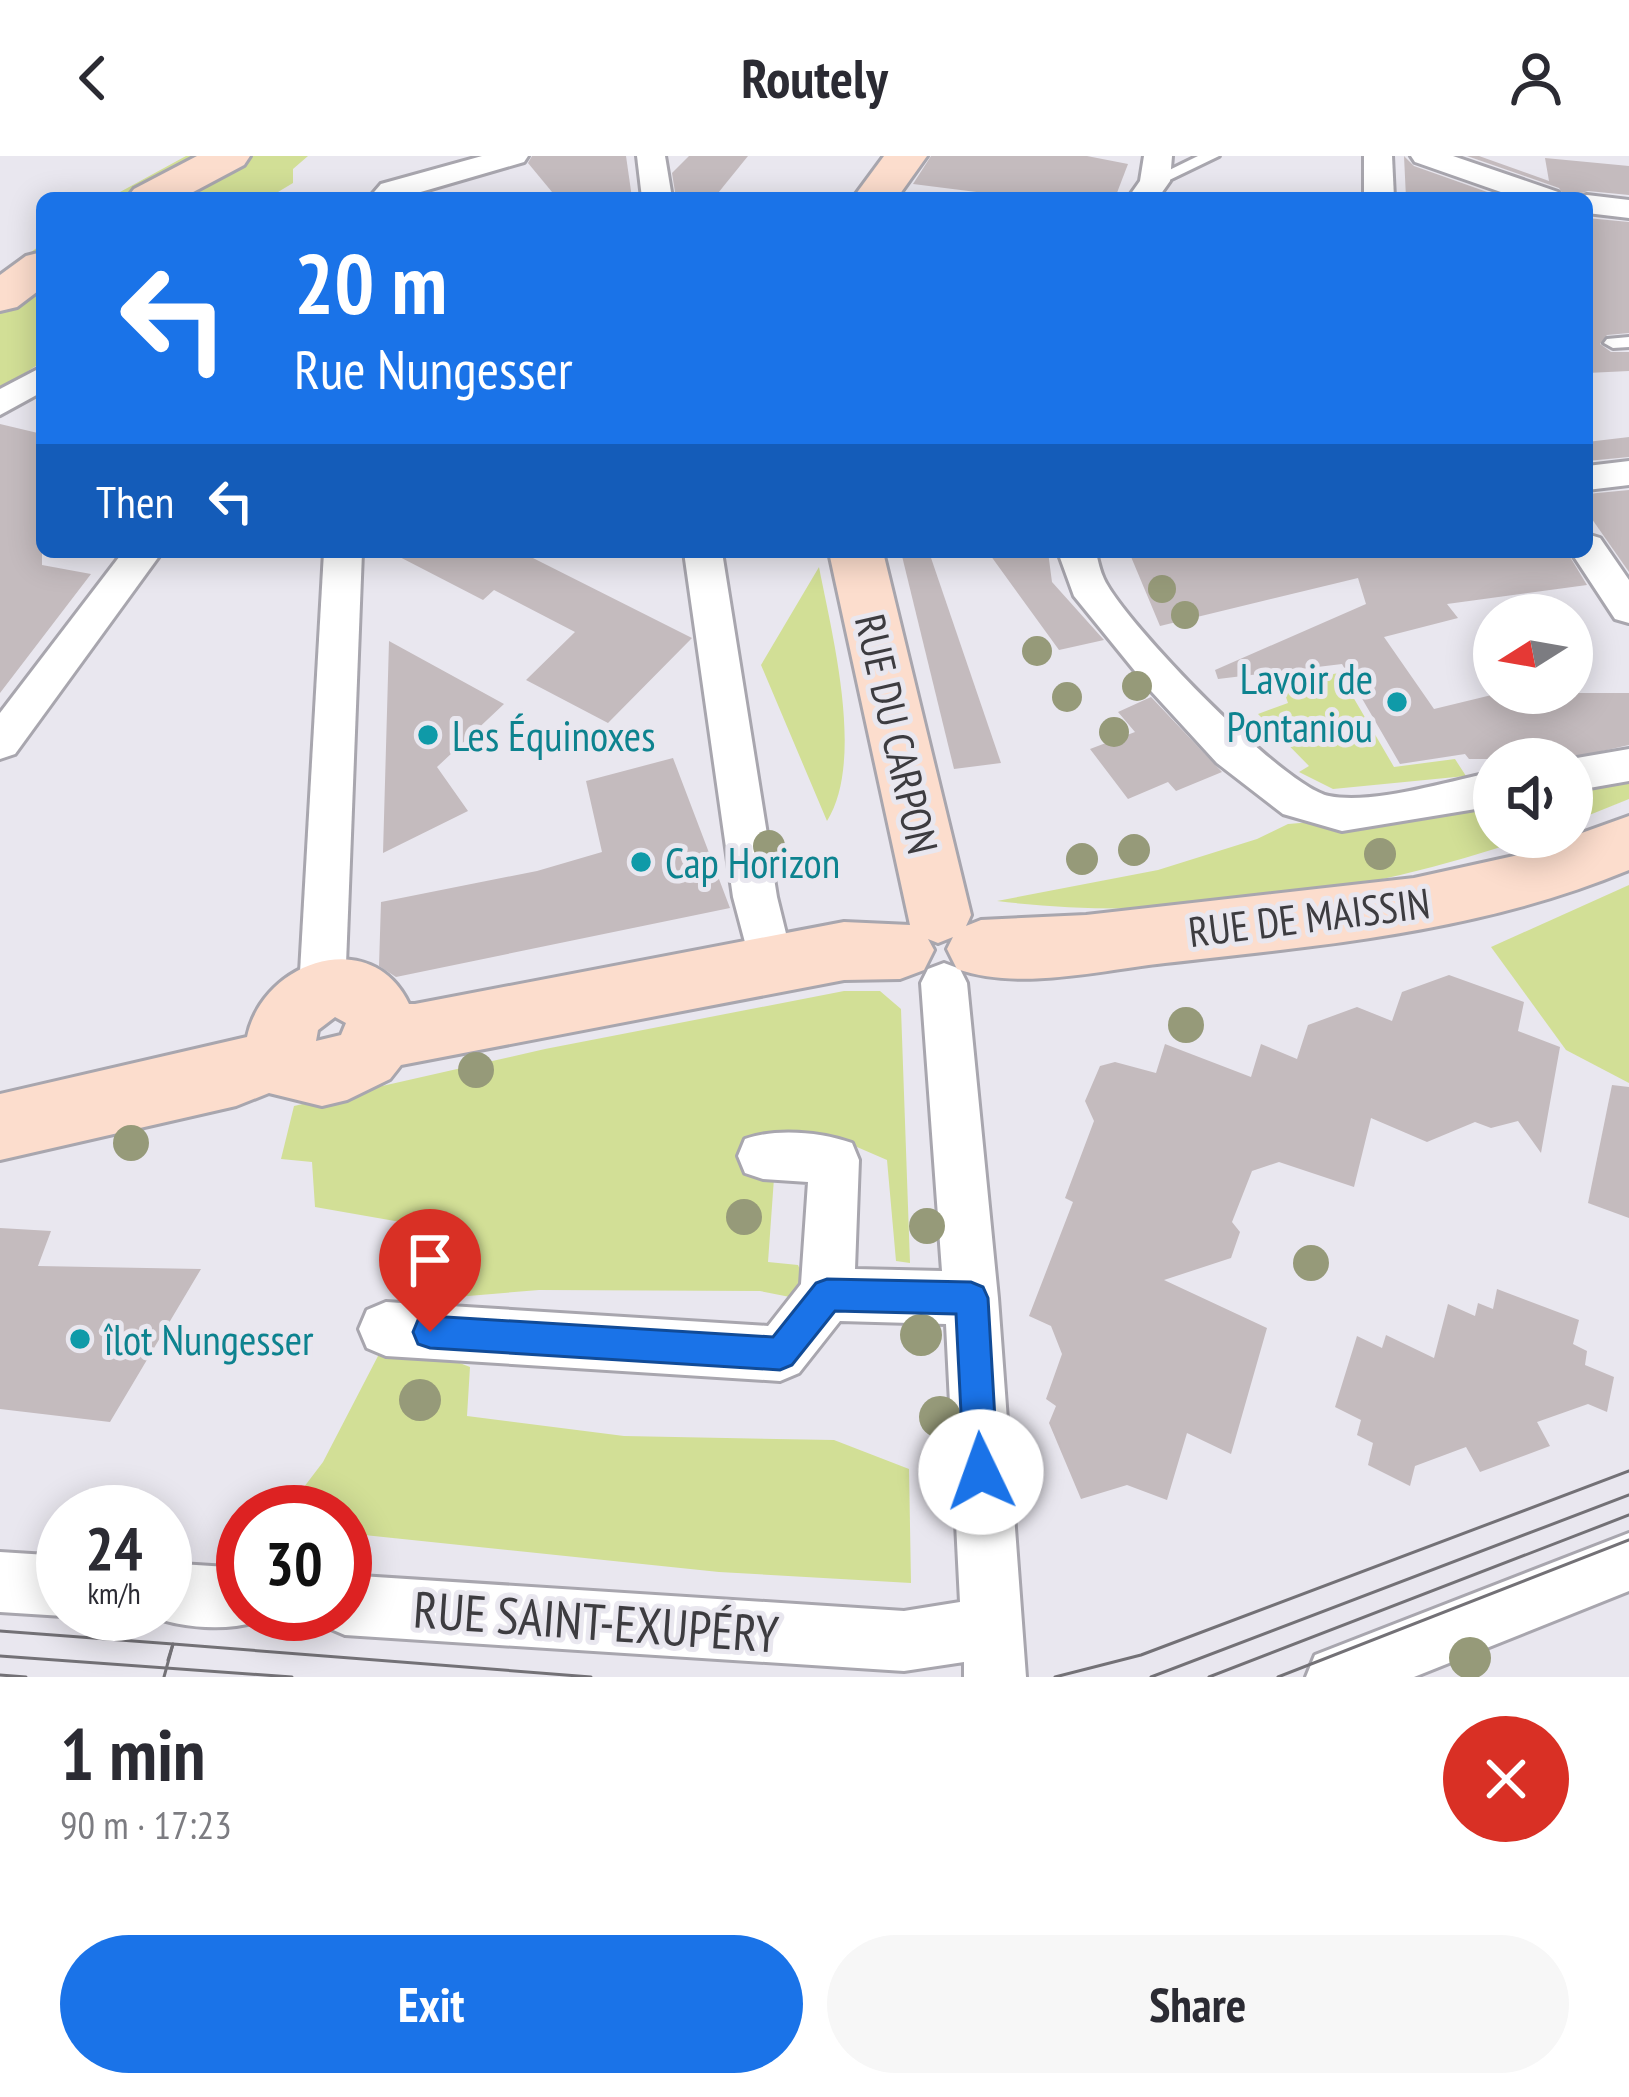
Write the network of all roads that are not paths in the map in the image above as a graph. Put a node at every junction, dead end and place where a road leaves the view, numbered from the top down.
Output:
1 (229, 156) edge
2 (514, 156) edge
3 (651, 156) edge
4 (905, 156) edge
5 (1211, 156) edge
6 (1378, 156) edge
7 (1425, 156) edge
8 (1152, 178) edge
9 (160, 192) edge
10 (389, 192) edge
11 (655, 192) edge
12 (879, 192) edge
13 (1379, 192) edge
14 (1529, 192) edge
15 (1593, 205) edge
16 (1629, 209) edge
17 (36, 270) edge
18 (0, 297) edge
19 (1629, 473) edge
20 (1593, 477) edge
21 (1593, 556) edge
22 (139, 558) edge
23 (343, 558) edge
24 (704, 558) edge
25 (857, 558) edge
26 (1079, 558) edge
27 (1629, 609) edge
28 (0, 743) edge
29 (1629, 765) edge
30 (1593, 772) edge
31 (1473, 792) edge
32 (1629, 842) edge
33 (941, 949) junction
34 (771, 966) junction
35 (322, 990) junction
36 (380, 1034) junction
37 (281, 1056) junction
38 (0, 1127) edge
39 (763, 1156) dead end
40 (827, 1294) junction
41 (971, 1298) junction
42 (386, 1329) dead end
43 (1629, 1562) edge
44 (0, 1582) edge
45 (36, 1584) edge
46 (372, 1607) edge
47 (992, 1652) edge
48 (1336, 1677) edge

1 - 9 street
2 - 10 street
3 - 11 street
4 - 12 street
5 - 8 lane
6 - 13 street
7 - 14 street
15 - 16 street
17 - 18 street
19 - 20 street
21 - 27 street
22 - 28 street
23 - 35 street
24 - 34 street
25 - 33 street, RUE DU CARPON
26 - 31 street
29 - 30 street
32 - 33 street, RUE DE MAISSIN
33 - 34 street, RUE DE MAISSIN
33 - 41 street, RUE DU CARPON
34 - 36 street, RUE DE MAISSIN
35 - 36 street
35 - 37 street
36 - 37 street
37 - 38 street
39 - 40 street
40 - 41 street
40 - 42 street
41 - 47 street, RUE DU CARPON
43 - 48 street
44 - 45 street
46 - 47 street, RUE SAINT-EXUPÉRY

